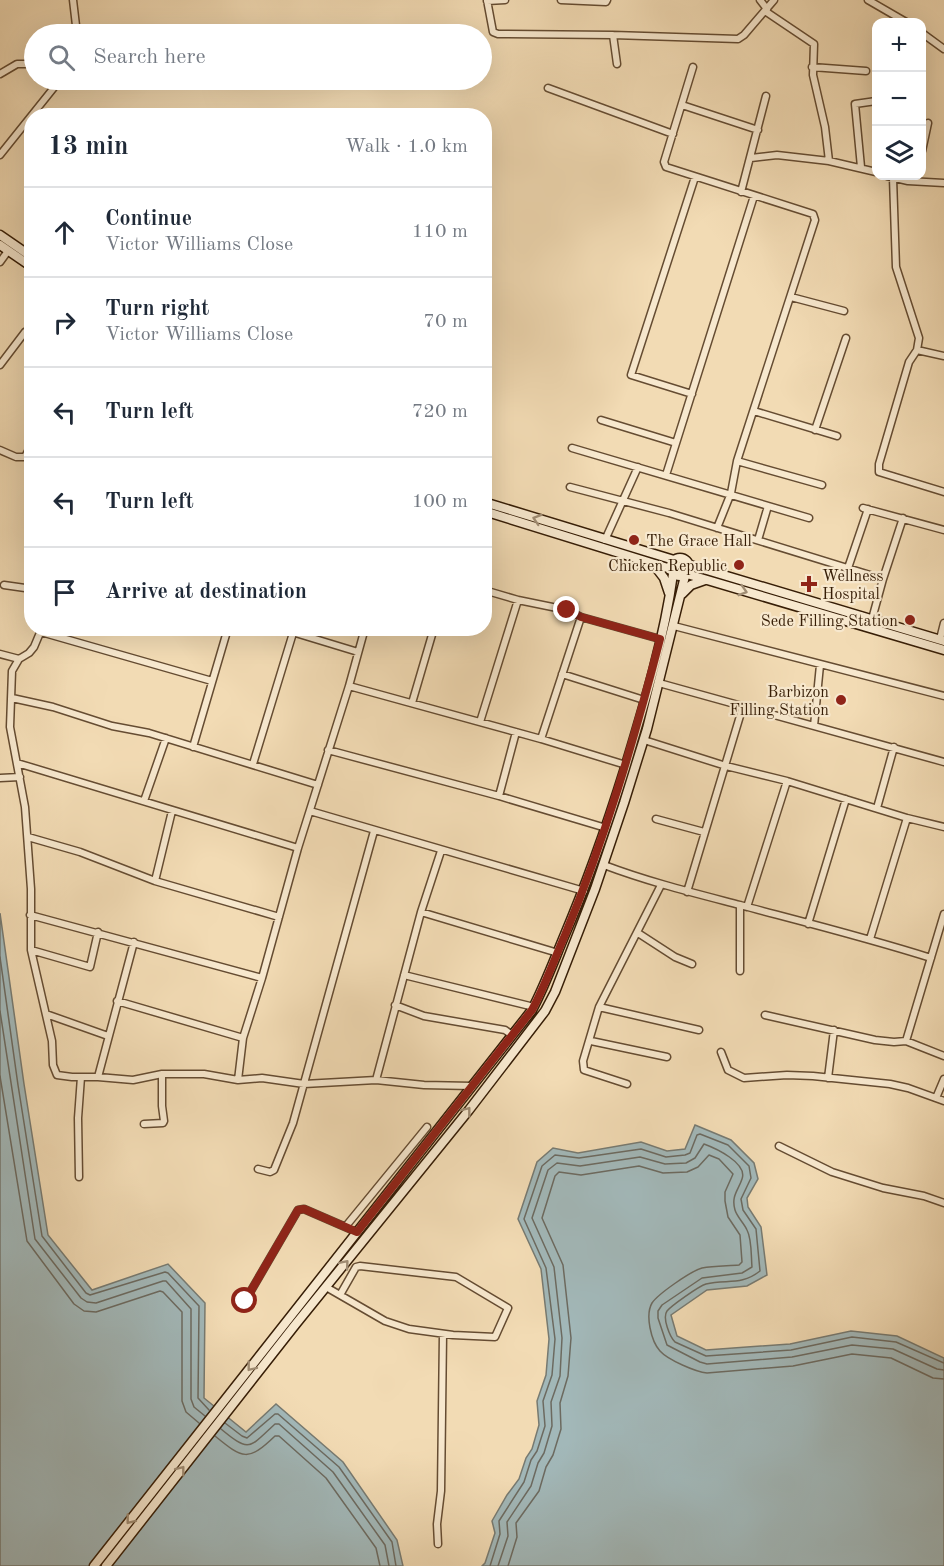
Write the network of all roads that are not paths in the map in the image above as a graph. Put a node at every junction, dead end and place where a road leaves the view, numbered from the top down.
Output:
1 (74, 0) edge
2 (487, 0) edge
3 (505, 0) edge
4 (561, 0) edge
5 (607, 0) edge
6 (760, 0) edge
7 (774, 0) edge
8 (868, 0) edge
9 (766, 10) junction
10 (899, 18) edge
11 (76, 24) edge
12 (492, 24) edge
13 (492, 27) edge
14 (613, 34) junction
15 (926, 36) edge
16 (944, 49) edge
17 (24, 64) edge
18 (617, 64) dead end
19 (693, 67) dead end
20 (812, 67) junction
21 (866, 71) dead end
22 (0, 74) edge
23 (548, 88) dead end
24 (52, 90) edge
25 (766, 96) dead end
26 (872, 102) edge
27 (682, 105) junction
28 (38, 108) edge
29 (928, 123) dead end
30 (24, 125) edge
31 (758, 130) junction
32 (926, 131) edge
33 (673, 134) junction
34 (0, 155) edge
35 (751, 158) junction
36 (830, 161) junction
37 (861, 167) junction
38 (872, 171) edge
39 (695, 177) junction
40 (890, 180) edge
41 (924, 180) edge
42 (944, 183) edge
43 (741, 192) junction
44 (754, 196) junction
45 (0, 235) edge
46 (0, 245) edge
47 (8, 251) junction
48 (24, 252) edge
49 (0, 261) edge
50 (24, 262) edge
51 (791, 297) junction
52 (844, 311) dead end
53 (24, 333) edge
54 (846, 338) dead end
55 (917, 350) junction
56 (944, 356) edge
57 (0, 365) edge
58 (692, 394) junction
59 (754, 411) junction
60 (601, 420) dead end
61 (815, 430) junction
62 (837, 436) dead end
63 (676, 443) junction
64 (572, 448) dead end
65 (0, 450) edge
66 (24, 457) edge
67 (737, 461) junction
68 (638, 467) junction
69 (666, 475) junction
70 (822, 485) dead end
71 (570, 487) dead end
72 (944, 492) edge
73 (731, 493) junction
74 (623, 501) junction
75 (492, 505) edge
76 (768, 506) junction
77 (492, 513) edge
78 (809, 518) dead end
79 (903, 518) junction
80 (717, 528) junction
81 (944, 530) edge
82 (605, 540) junction
83 (758, 540) junction
84 (654, 564) junction
85 (673, 568) junction
86 (848, 568) junction
87 (687, 572) junction
88 (883, 579) junction
89 (705, 580) junction
90 (4, 585) dead end
91 (24, 588) edge
92 (492, 592) edge
93 (682, 595) junction
94 (669, 597) junction
95 (518, 600) junction
96 (581, 617) junction
97 (872, 620) junction
98 (944, 623) edge
99 (674, 626) junction
100 (39, 636) edge
101 (62, 636) edge
102 (226, 636) edge
103 (293, 636) edge
104 (304, 636) edge
105 (363, 636) edge
106 (432, 636) edge
107 (660, 639) junction
108 (942, 640) edge
109 (944, 650) edge
110 (358, 652) junction
111 (0, 654) edge
112 (20, 659) junction
113 (820, 665) junction
114 (562, 674) junction
115 (212, 681) junction
116 (659, 683) junction
117 (349, 686) junction
118 (944, 696) edge
119 (12, 698) junction
120 (644, 700) junction
121 (412, 703) junction
122 (743, 706) junction
123 (0, 717) edge
124 (10, 717) junction
125 (480, 722) junction
126 (814, 726) junction
127 (516, 732) junction
128 (166, 738) junction
129 (541, 739) junction
130 (644, 740) junction
131 (193, 747) junction
132 (894, 747) junction
133 (328, 750) junction
134 (944, 762) edge
135 (17, 763) junction
136 (253, 764) junction
137 (626, 765) junction
138 (726, 766) junction
139 (20, 777) junction
140 (0, 778) edge
141 (787, 781) junction
142 (318, 785) junction
143 (499, 796) junction
144 (846, 799) junction
145 (144, 801) junction
146 (877, 808) junction
147 (172, 811) junction
148 (310, 811) junction
149 (907, 818) junction
150 (656, 819) dead end
151 (944, 827) edge
152 (606, 828) junction
153 (374, 831) junction
154 (704, 832) junction
155 (28, 837) junction
156 (298, 848) junction
157 (441, 851) junction
158 (604, 866) junction
159 (155, 881) junction
160 (661, 885) junction
161 (584, 891) junction
162 (687, 892) junction
163 (743, 906) junction
164 (421, 912) junction
165 (944, 914) edge
166 (30, 915) junction
167 (279, 917) junction
168 (808, 924) junction
169 (98, 933) junction
170 (638, 933) junction
171 (870, 939) junction
172 (134, 942) junction
173 (31, 950) junction
174 (558, 953) junction
175 (931, 958) junction
176 (692, 964) dead end
177 (740, 971) dead end
178 (404, 975) junction
179 (262, 978) junction
180 (117, 1000) junction
181 (395, 1005) junction
182 (534, 1007) junction
183 (599, 1007) junction
184 (46, 1014) junction
185 (765, 1016) dead end
186 (699, 1030) dead end
187 (834, 1030) junction
188 (512, 1035) junction
189 (108, 1036) junction
190 (243, 1038) junction
191 (591, 1041) junction
192 (906, 1041) junction
193 (721, 1052) dead end
194 (944, 1056) edge
195 (668, 1057) dead end
196 (162, 1074) junction
197 (81, 1077) junction
198 (98, 1077) junction
199 (828, 1078) junction
200 (944, 1079) edge
201 (238, 1080) junction
202 (376, 1080) junction
203 (304, 1084) junction
204 (627, 1084) dead end
205 (472, 1086) junction
206 (936, 1098) junction
207 (944, 1101) edge
208 (144, 1124) dead end
209 (427, 1127) dead end
210 (779, 1146) dead end
211 (258, 1169) dead end
212 (79, 1176) dead end
213 (944, 1203) edge
214 (346, 1226) junction
215 (357, 1232) junction
216 (326, 1287) junction
217 (340, 1295) junction
218 (245, 1301) dead end
219 (291, 1323) junction
220 (443, 1334) junction
221 (438, 1544) dead end
222 (94, 1566) edge
223 (106, 1566) edge

1 - 11 street
2 - 3 street
2 - 12 street
4 - 5 street
6 - 9 street
7 - 9 street
8 - 10 street
9 - 14 street
9 - 20 street
13 - 14 street
14 - 18 street
15 - 16 street
17 - 22 street
19 - 27 street
20 - 21 street
20 - 36 street
23 - 33 street
24 - 28 street
25 - 31 street
26 - 37 street
27 - 31 street
27 - 33 street
29 - 32 street
30 - 34 street
31 - 35 street
33 - 39 street
35 - 36 street
35 - 43 street
36 - 37 street
37 - 38 street
39 - 43 street
39 - 58 street
40 - 55 street
41 - 42 street
43 - 44 street
44 - 51 street
44 - 58 street
45 - 48 main road
46 - 47 main road
47 - 49 street
47 - 50 main road
51 - 52 street
51 - 59 street
53 - 57 street
54 - 61 street
55 - 56 street
55 - 72 street
58 - 63 street
59 - 61 street
59 - 67 street
60 - 63 street
61 - 62 street
63 - 69 street
64 - 68 street
65 - 66 street
67 - 70 street
67 - 73 street
68 - 69 street
68 - 74 street
69 - 73 street
71 - 74 street
73 - 76 street
73 - 80 street
74 - 80 street
74 - 82 street
82 -> 75 main road
76 - 78 street
76 - 83 street
77 - 84 main road
79 - 81 street
79 - 86 street
79 - 88 street
80 - 83 street
82 - 85 main road
83 - 86 street
84 - 85 main road
84 - 94 main road
85 - 87 main road
85 - 87 main road
85 - 94 main road
86 - 88 street
87 - 89 main road
87 - 93 main road
87 - 97 main road
88 - 97 street
89 - 93 main road
89 -> 109 main road
90 - 91 street
92 - 95 street
93 - 99 main road
94 - 107 main road
95 - 96 street
95 - 125 street
96 - 107 street
96 - 114 street
97 - 108 main road
98 - 108 street
99 - 113 street
99 - 116 main road
100 - 112 street
101 - 115 street
102 - 115 street
103 - 136 street
104 - 110 street
105 - 110 street
106 - 121 street
107 - 120 main road
110 - 117 street
111 - 112 street
112 - 119 street
113 - 118 street
113 - 126 street
114 - 120 street
114 - 129 street
115 - 131 street
116 - 122 street
116 - 130 main road
117 - 121 street
117 - 133 street
119 - 124 street
119 - 128 street
120 - 137 main road
121 - 125 street
122 - 126 street
122 - 138 street
123 - 124 street
124 - 135 street
125 - 127 street
126 - 132 street
127 - 129 street
127 - 143 street
128 - 131 street
128 - 145 street
129 - 137 street
130 - 138 street
130 - 158 main road
131 - 136 street
132 - 134 street
132 - 146 street
133 - 142 street
133 - 143 street
135 - 139 street
135 - 145 street
136 - 142 street
137 - 152 main road
138 - 141 street
138 - 154 street
139 - 140 street
139 - 155 street
141 - 144 street
141 - 163 street
142 - 148 street
143 - 152 street
144 - 146 street
144 - 168 street
145 - 147 street
146 - 149 street
147 - 156 street
147 - 159 street
148 - 153 street
148 - 156 street
149 - 151 street
149 - 171 street
150 - 154 street
152 - 161 main road
153 - 157 street
153 - 203 street
154 - 162 street
155 - 159 street
155 - 166 street
156 - 167 street
157 - 161 street
157 - 164 street
158 - 160 street
216 -> 158 main road
159 - 167 street
160 - 162 street
160 - 170 street
161 - 174 main road
162 - 163 street
163 - 168 street
163 - 177 street
164 - 174 street
164 - 178 street
165 - 175 street
166 - 169 street
166 - 173 street
167 - 179 street
168 - 171 street
169 - 172 street
169 - 173 street
170 - 176 street
170 - 183 street
171 - 175 street
172 - 179 street
172 - 180 street
173 - 184 street
174 - 182 main road
175 - 192 street
178 - 181 street
178 - 182 street
179 - 190 street
180 - 189 street
180 - 190 street
181 - 188 street
181 - 202 street
182 - 188 main road
183 - 186 street
183 - 191 street
184 - 189 street
184 - 197 street
185 - 187 street
187 - 192 street
187 - 199 street
188 - 205 main road
189 - 198 street
190 - 201 street
191 - 195 street
191 - 204 street
192 - 194 street
193 - 199 street
196 - 198 street
196 - 201 street
196 - 208 street
197 - 198 street
197 - 212 street
199 - 206 street
200 - 206 street
201 - 203 street
202 - 203 street
202 - 205 street
203 - 211 street
205 - 215 main road
206 - 207 street
209 - 214 street
210 - 213 street
214 - 215 street
214 - 218 street
215 - 219 main road
216 - 217 street
216 - 219 main road
217 - 220 street
217 - 220 street
219 -> 222 main road
223 -> 219 main road
220 - 221 street

